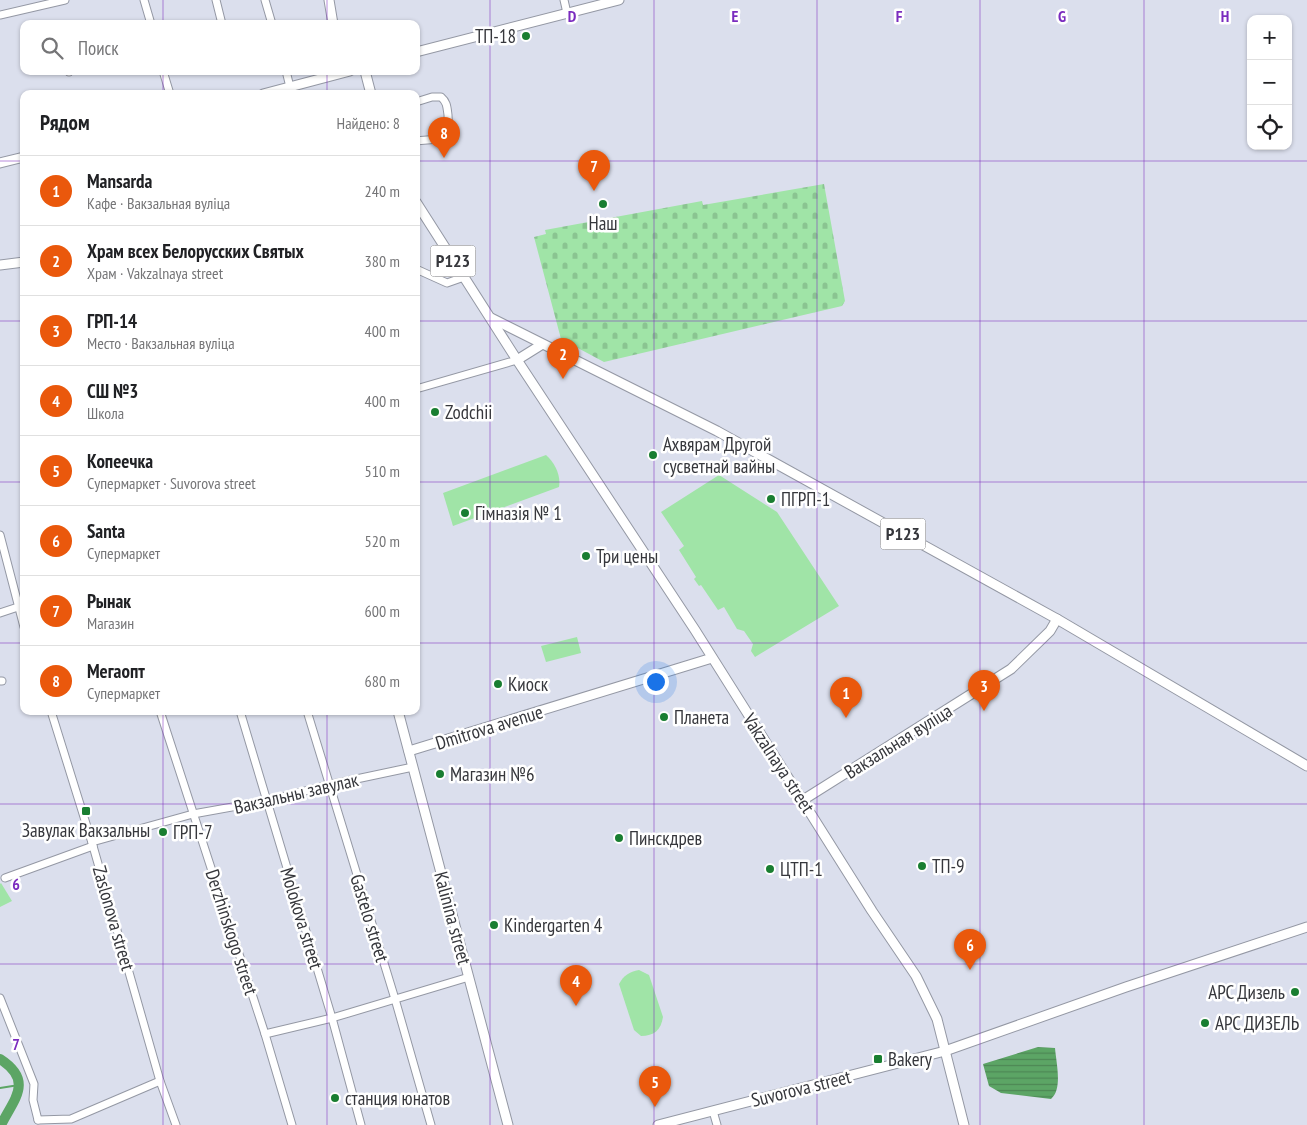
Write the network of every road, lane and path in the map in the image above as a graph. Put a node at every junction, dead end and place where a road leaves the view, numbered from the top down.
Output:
1 (64, 0) edge
2 (144, 0) edge
3 (216, 0) edge
4 (265, 0) edge
5 (329, 0) edge
6 (564, 0) edge
7 (619, 0) edge
8 (567, 13) junction
9 (0, 15) edge
10 (150, 20) edge
11 (221, 20) edge
12 (271, 20) edge
13 (332, 20) edge
14 (420, 51) edge
15 (164, 75) edge
16 (287, 75) edge
17 (334, 75) edge
18 (366, 75) edge
19 (290, 87) junction
20 (169, 90) edge
21 (278, 90) edge
22 (370, 90) edge
23 (420, 101) edge
24 (420, 140) edge
25 (20, 158) edge
26 (0, 163) edge
27 (420, 208) edge
28 (20, 262) edge
29 (0, 265) edge
30 (420, 271) edge
31 (464, 277) junction
32 (491, 318) junction
33 (541, 345) junction
34 (517, 360) junction
35 (420, 389) edge
36 (0, 535) edge
37 (20, 606) edge
38 (0, 613) edge
39 (1057, 618) junction
40 (712, 658) junction
41 (52, 715) edge
42 (161, 715) edge
43 (241, 715) edge
44 (307, 715) edge
45 (399, 715) edge
46 (409, 751) junction
47 (1307, 766) edge
48 (413, 767) junction
49 (328, 785) junction
50 (803, 800) junction
51 (266, 801) junction
52 (193, 814) junction
53 (93, 844) junction
54 (5, 878) dead end
55 (1307, 927) edge
56 (469, 977) junction
57 (0, 998) edge
58 (395, 999) junction
59 (332, 1018) junction
60 (265, 1034) junction
61 (945, 1052) junction
62 (160, 1081) junction
63 (713, 1112) junction
64 (37, 1122) edge
65 (72, 1122) edge
66 (176, 1125) edge
67 (292, 1125) edge
68 (361, 1125) edge
69 (432, 1125) edge
70 (508, 1125) edge
71 (658, 1125) edge
72 (717, 1125) edge
73 (964, 1125) edge

1 - 9 street
2 - 10 street
3 - 11 street
4 - 12 street
5 - 13 main road
6 - 8 street
7 - 8 main road
8 - 14 main road
15 - 20 street
16 - 19 street
17 - 19 main road
18 - 22 main road
19 - 21 main road
23 - 24 street
25 - 26 main road
27 - 31 main road, Р123
28 - 29 main road
30 - 31 street
31 - 32 main road, Р123
32 - 33 main road, Р123
32 - 34 main road, Vakzalnaya street
33 - 34 main road
33 - 39 main road, Р123
34 - 35 street
34 - 40 main road, Vakzalnaya street
36 - 37 street
37 - 38 street
39 - 47 main road, Р123
39 - 50 main road, Вакзальная вуліца
40 - 46 main road, Dmitrova avenue
40 - 50 main road, Vakzalnaya street
41 - 53 street, Zaslonova street
42 - 52 street, Derzhinskogo street
43 - 51 street, Molokova street
44 - 49 street, Gastelo street
45 - 46 main road, Kalinina street
46 - 48 main road, Kalinina street
48 - 49 street, Вакзальны завулак
48 - 56 main road, Kalinina street
49 - 51 street, Вакзальны завулак
49 - 58 street, Gastelo street
50 - 61 main road, Vakzalnaya street
51 - 52 street, Вакзальны завулак
51 - 59 street, Molokova street
52 - 53 street, Вакзальны завулак
52 - 60 street, Derzhinskogo street
53 - 54 street, Вакзальны завулак
53 - 62 street, Zaslonova street
55 - 61 main road, Suvorova street
56 - 58 street
56 - 70 main road, Kalinina street
57 - 64 street
58 - 59 street
58 - 69 street, Gastelo street
59 - 60 street
59 - 68 street, Molokova street
60 - 67 street, Derzhinskogo street
61 - 63 main road, Suvorova street
61 - 73 main road, Vakzalnaya street
62 - 65 street
62 - 66 street, Zaslonova street
63 - 71 main road, Suvorova street
63 - 72 street
64 - 65 street

